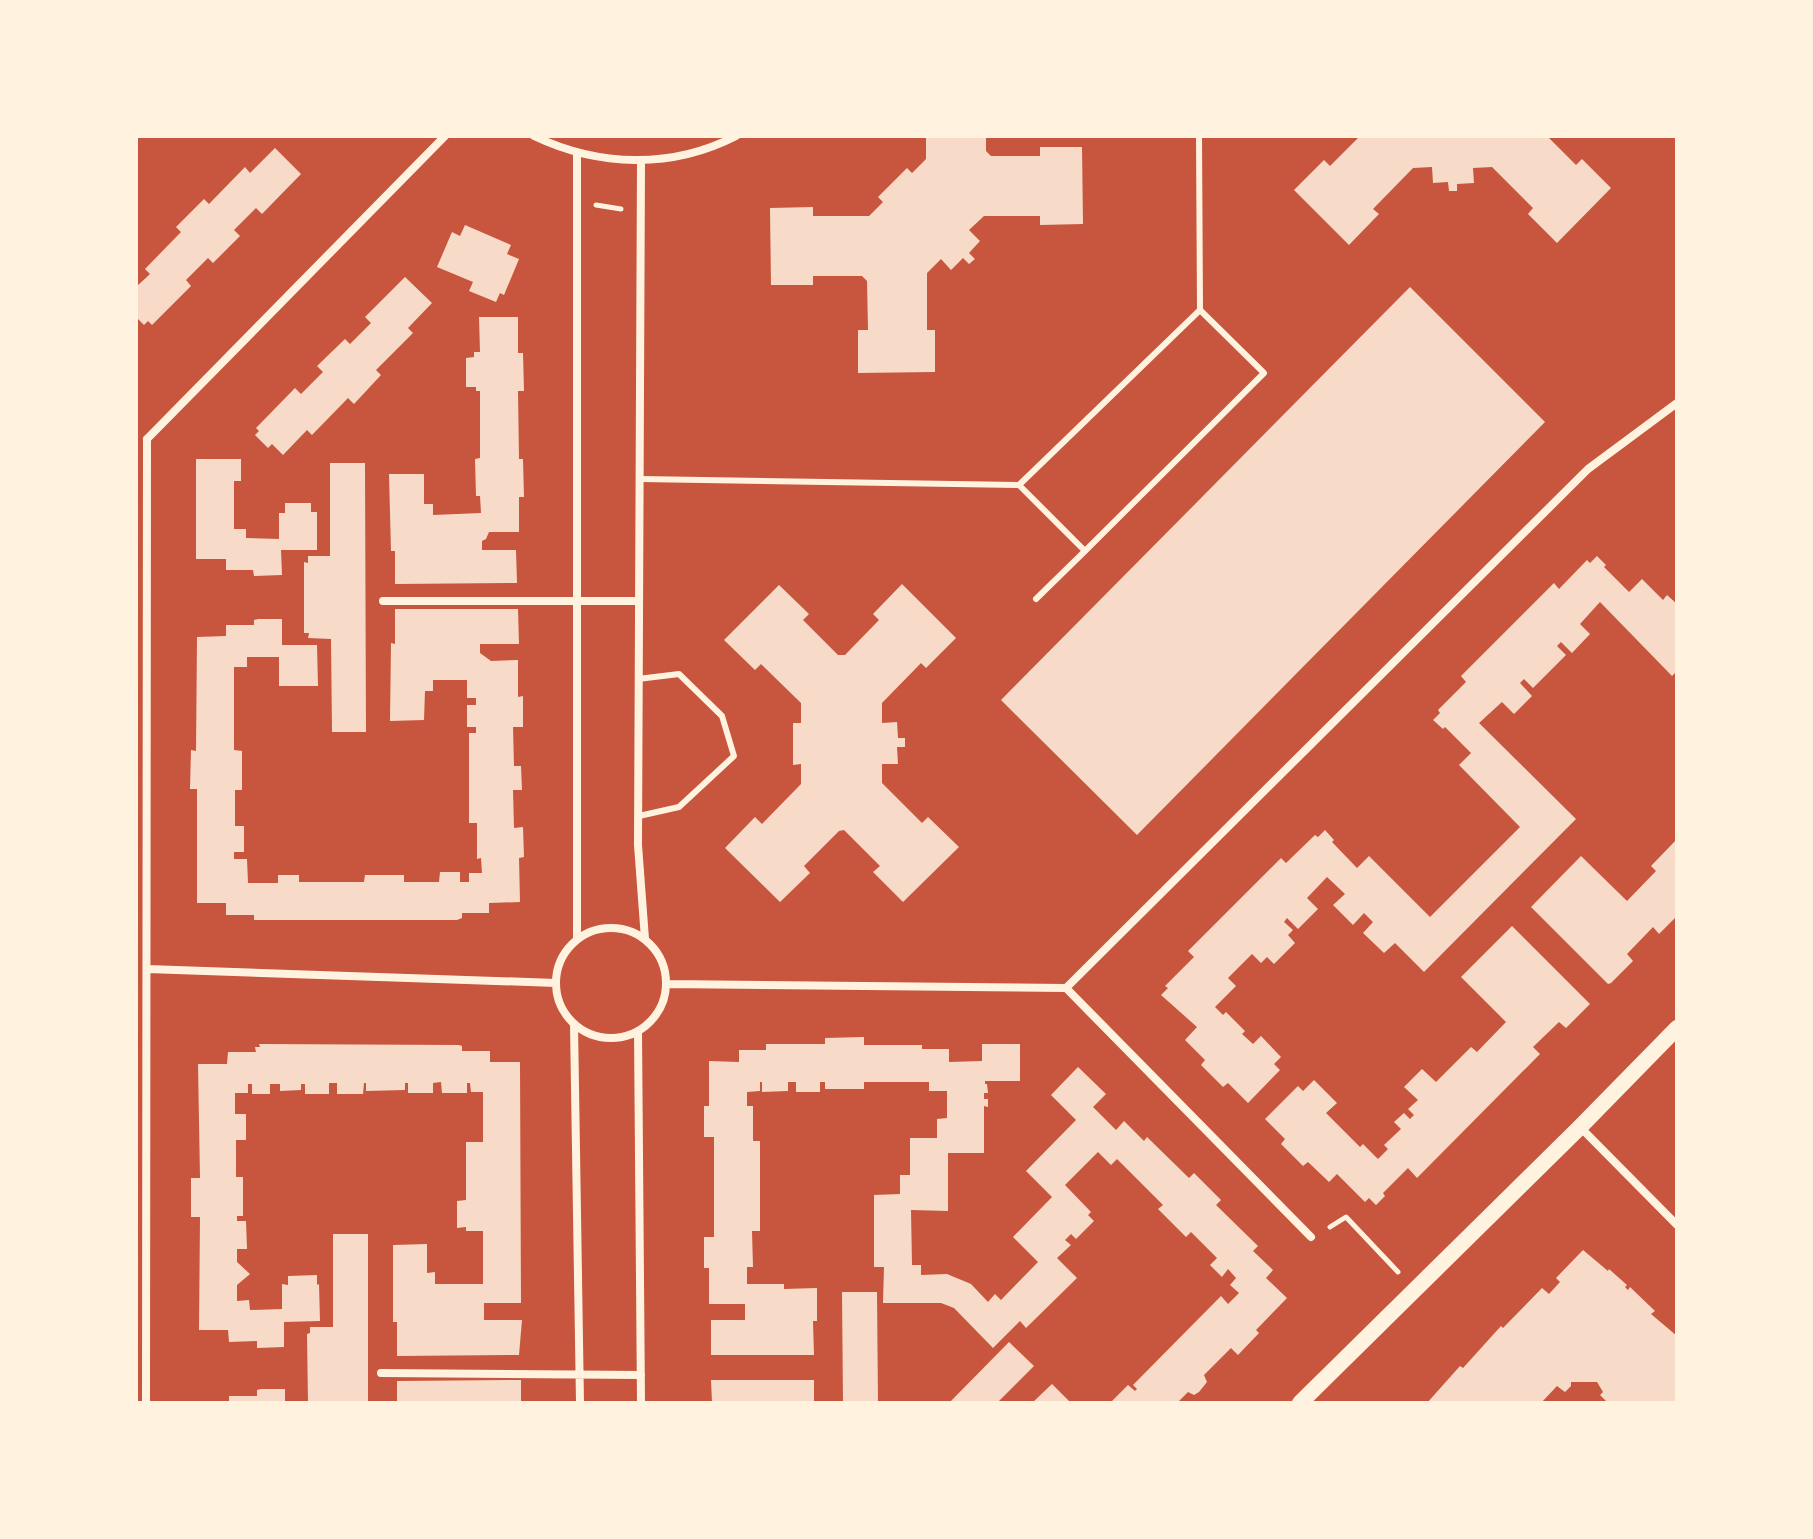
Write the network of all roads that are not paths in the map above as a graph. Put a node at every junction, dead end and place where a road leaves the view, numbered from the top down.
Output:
1 (445, 136) edge
2 (534, 136) edge
3 (736, 136) edge
4 (1199, 136) edge
5 (577, 153) junction
6 (641, 161) junction
7 (1200, 310) junction
8 (1677, 403) edge
9 (136, 439) edge
10 (147, 439) junction
11 (640, 479) junction
12 (1019, 485) junction
13 (1085, 551) junction
14 (136, 569) edge
15 (147, 569) junction
16 (1036, 599) dead end
17 (383, 601) dead end
18 (578, 601) junction
19 (637, 601) junction
20 (638, 679) junction
21 (639, 816) junction
22 (577, 939) junction
23 (645, 939) junction
24 (147, 969) junction
25 (556, 983) junction
26 (666, 984) junction
27 (1066, 988) junction
28 (574, 1024) junction
29 (1677, 1028) edge
30 (638, 1031) junction
31 (1580, 1127) junction
32 (1677, 1225) edge
33 (1311, 1237) road end
34 (381, 1373) dead end
35 (579, 1373) junction
36 (641, 1375) junction
37 (142, 1400) edge
38 (580, 1403) edge
39 (641, 1403) edge
40 (1300, 1403) edge

1 - 10 street
2 - 5 street
3 - 6 street
4 - 7 lane
5 - 6 street
5 - 18 street
6 - 11 street
7 - 12 lane
7 - 13 lane
8 - 27 street
9 - 10 street
10 - 15 street
11 - 12 lane
11 - 19 street
12 - 13 lane
13 - 16 lane
14 - 15 lane
15 - 24 street
17 - 18 street
18 - 19 street
18 - 22 street
19 - 20 street
20 - 21 street
20 - 21 lane
21 - 23 street
22 - 23 street
22 - 25 street
23 - 26 street
24 - 25 street
24 - 37 street
25 - 28 street
26 - 27 street
26 - 30 street
27 - 33 street
28 - 30 street
28 - 35 street
29 - 31 main road
30 - 36 street
31 - 32 street
31 - 40 main road
34 - 35 street
35 - 36 street
35 - 38 street
36 - 39 street

